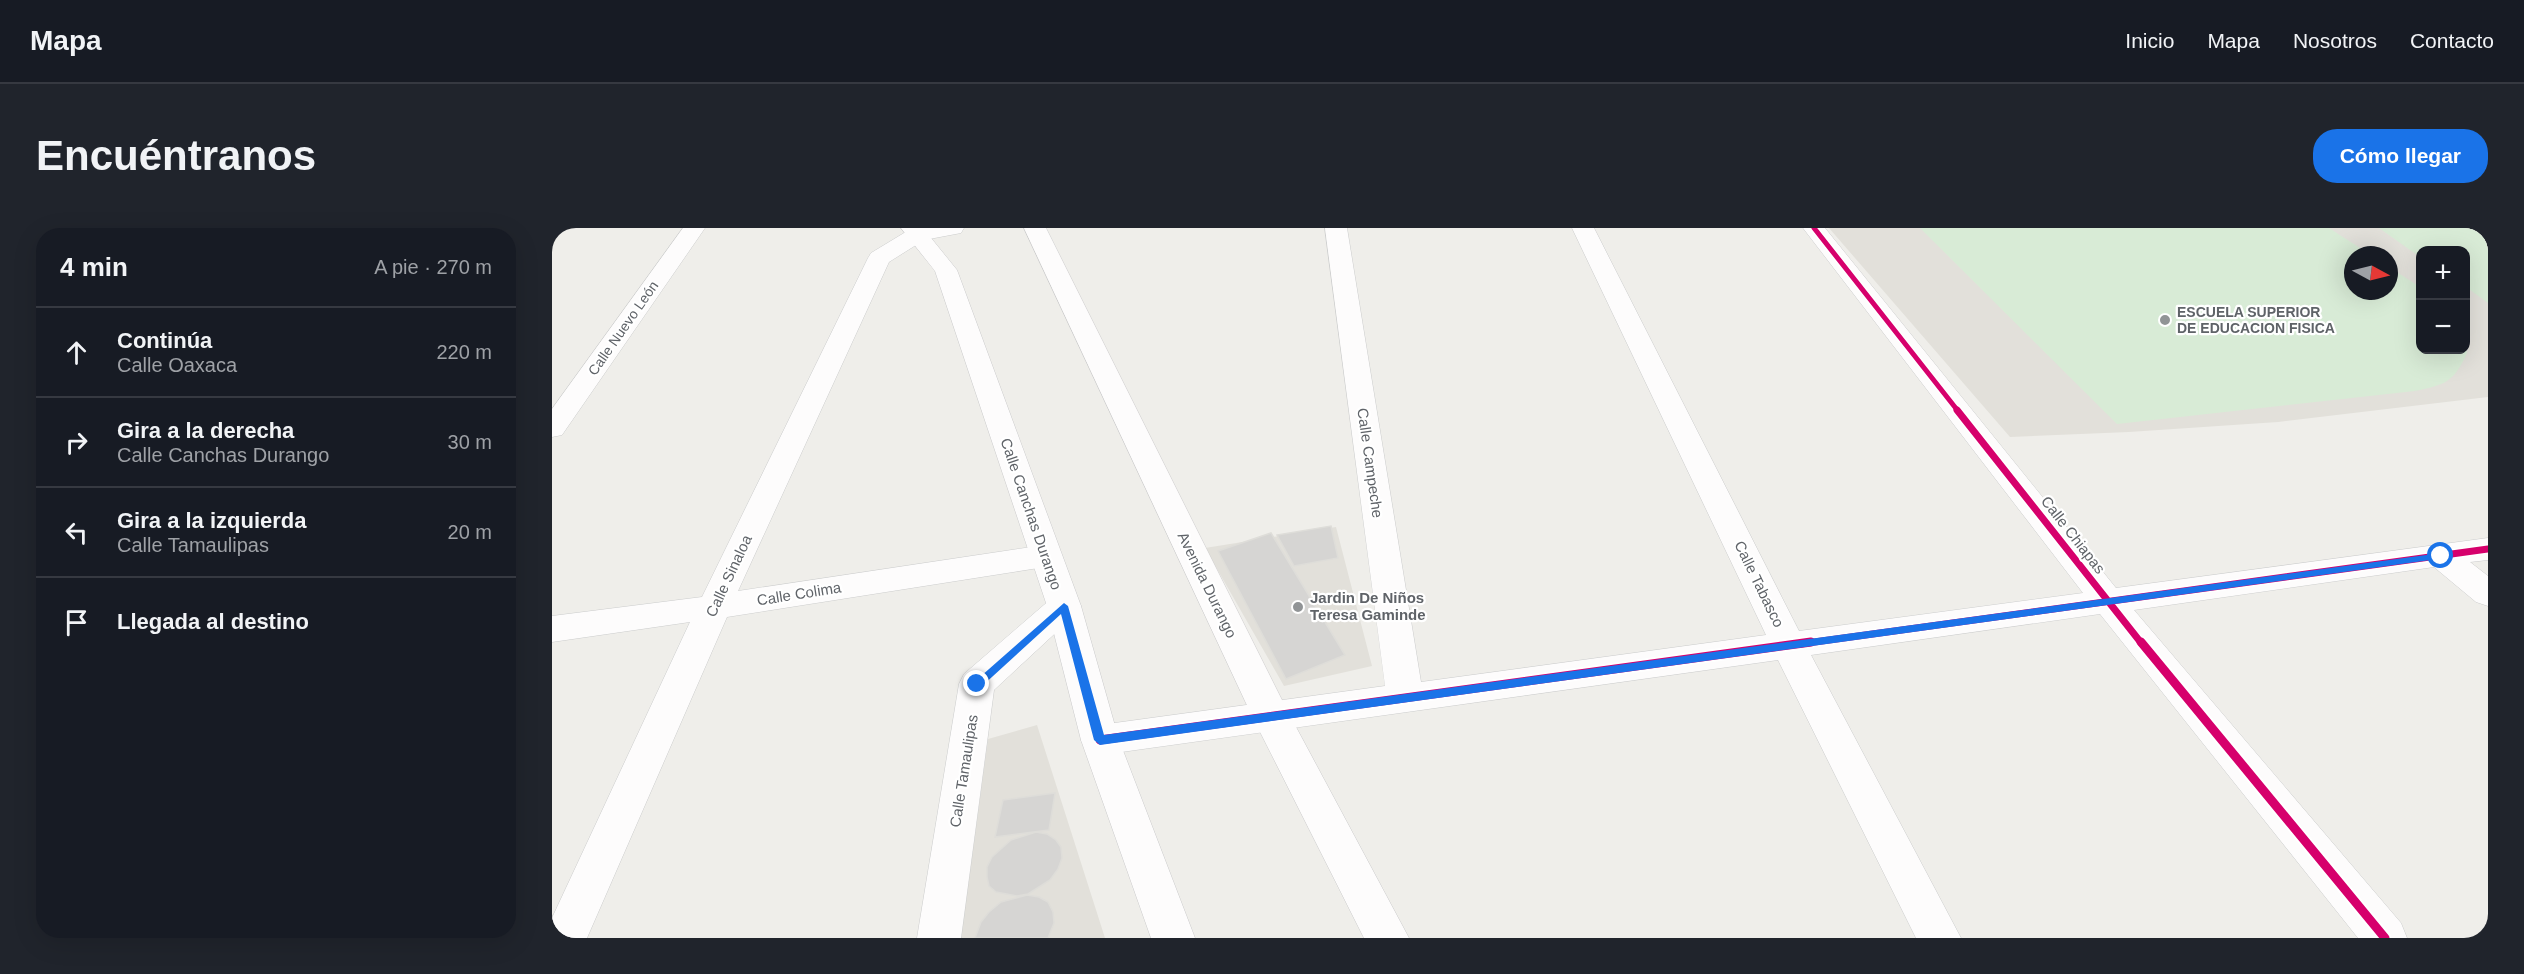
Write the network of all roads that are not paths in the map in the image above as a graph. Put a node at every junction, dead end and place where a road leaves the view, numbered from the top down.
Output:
1 (694, 228) edge
2 (953, 228) edge
3 (1035, 228) edge
4 (1336, 228) edge
5 (1583, 228) edge
6 (1814, 228) edge
7 (914, 231) edge
8 (552, 429) edge
9 (2488, 549) edge
10 (1045, 556) junction
11 (2441, 556) junction
12 (2488, 594) edge
13 (2109, 603) junction
14 (1064, 606) junction
15 (714, 607) junction
16 (552, 629) edge
17 (1789, 646) junction
18 (1405, 698) junction
19 (1271, 716) junction
20 (1100, 740) junction
21 (565, 938) edge
22 (939, 938) edge
23 (1173, 938) edge
24 (1387, 938) edge
25 (1939, 938) edge
26 (2385, 938) edge

1 - 8 street, Calle Nuevo León
2 - 7 street
3 - 19 street, Avenida Durango
4 - 18 street, Calle Campeche
5 - 17 street, Calle Tabasco
6 - 13 street, Calle Chiapas
7 - 10 street, Calle Canchas Durango
7 - 15 street, Calle Sinaloa
9 - 11 street
10 - 14 street, Calle Canchas Durango
10 - 15 street, Calle Colima
11 - 12 street
11 - 13 street
13 - 17 street
13 - 26 street, Calle Chiapas
14 - 20 street, Calle Canchas Durango
14 - 22 street, Calle Tamaulipas
15 - 16 street, Calle Colima
15 - 21 street, Calle Sinaloa
17 - 18 street
17 - 25 street, Calle Tabasco
18 - 19 street
19 - 20 street
19 - 24 street, Avenida Durango
20 - 23 street, Calle Canchas Durango

